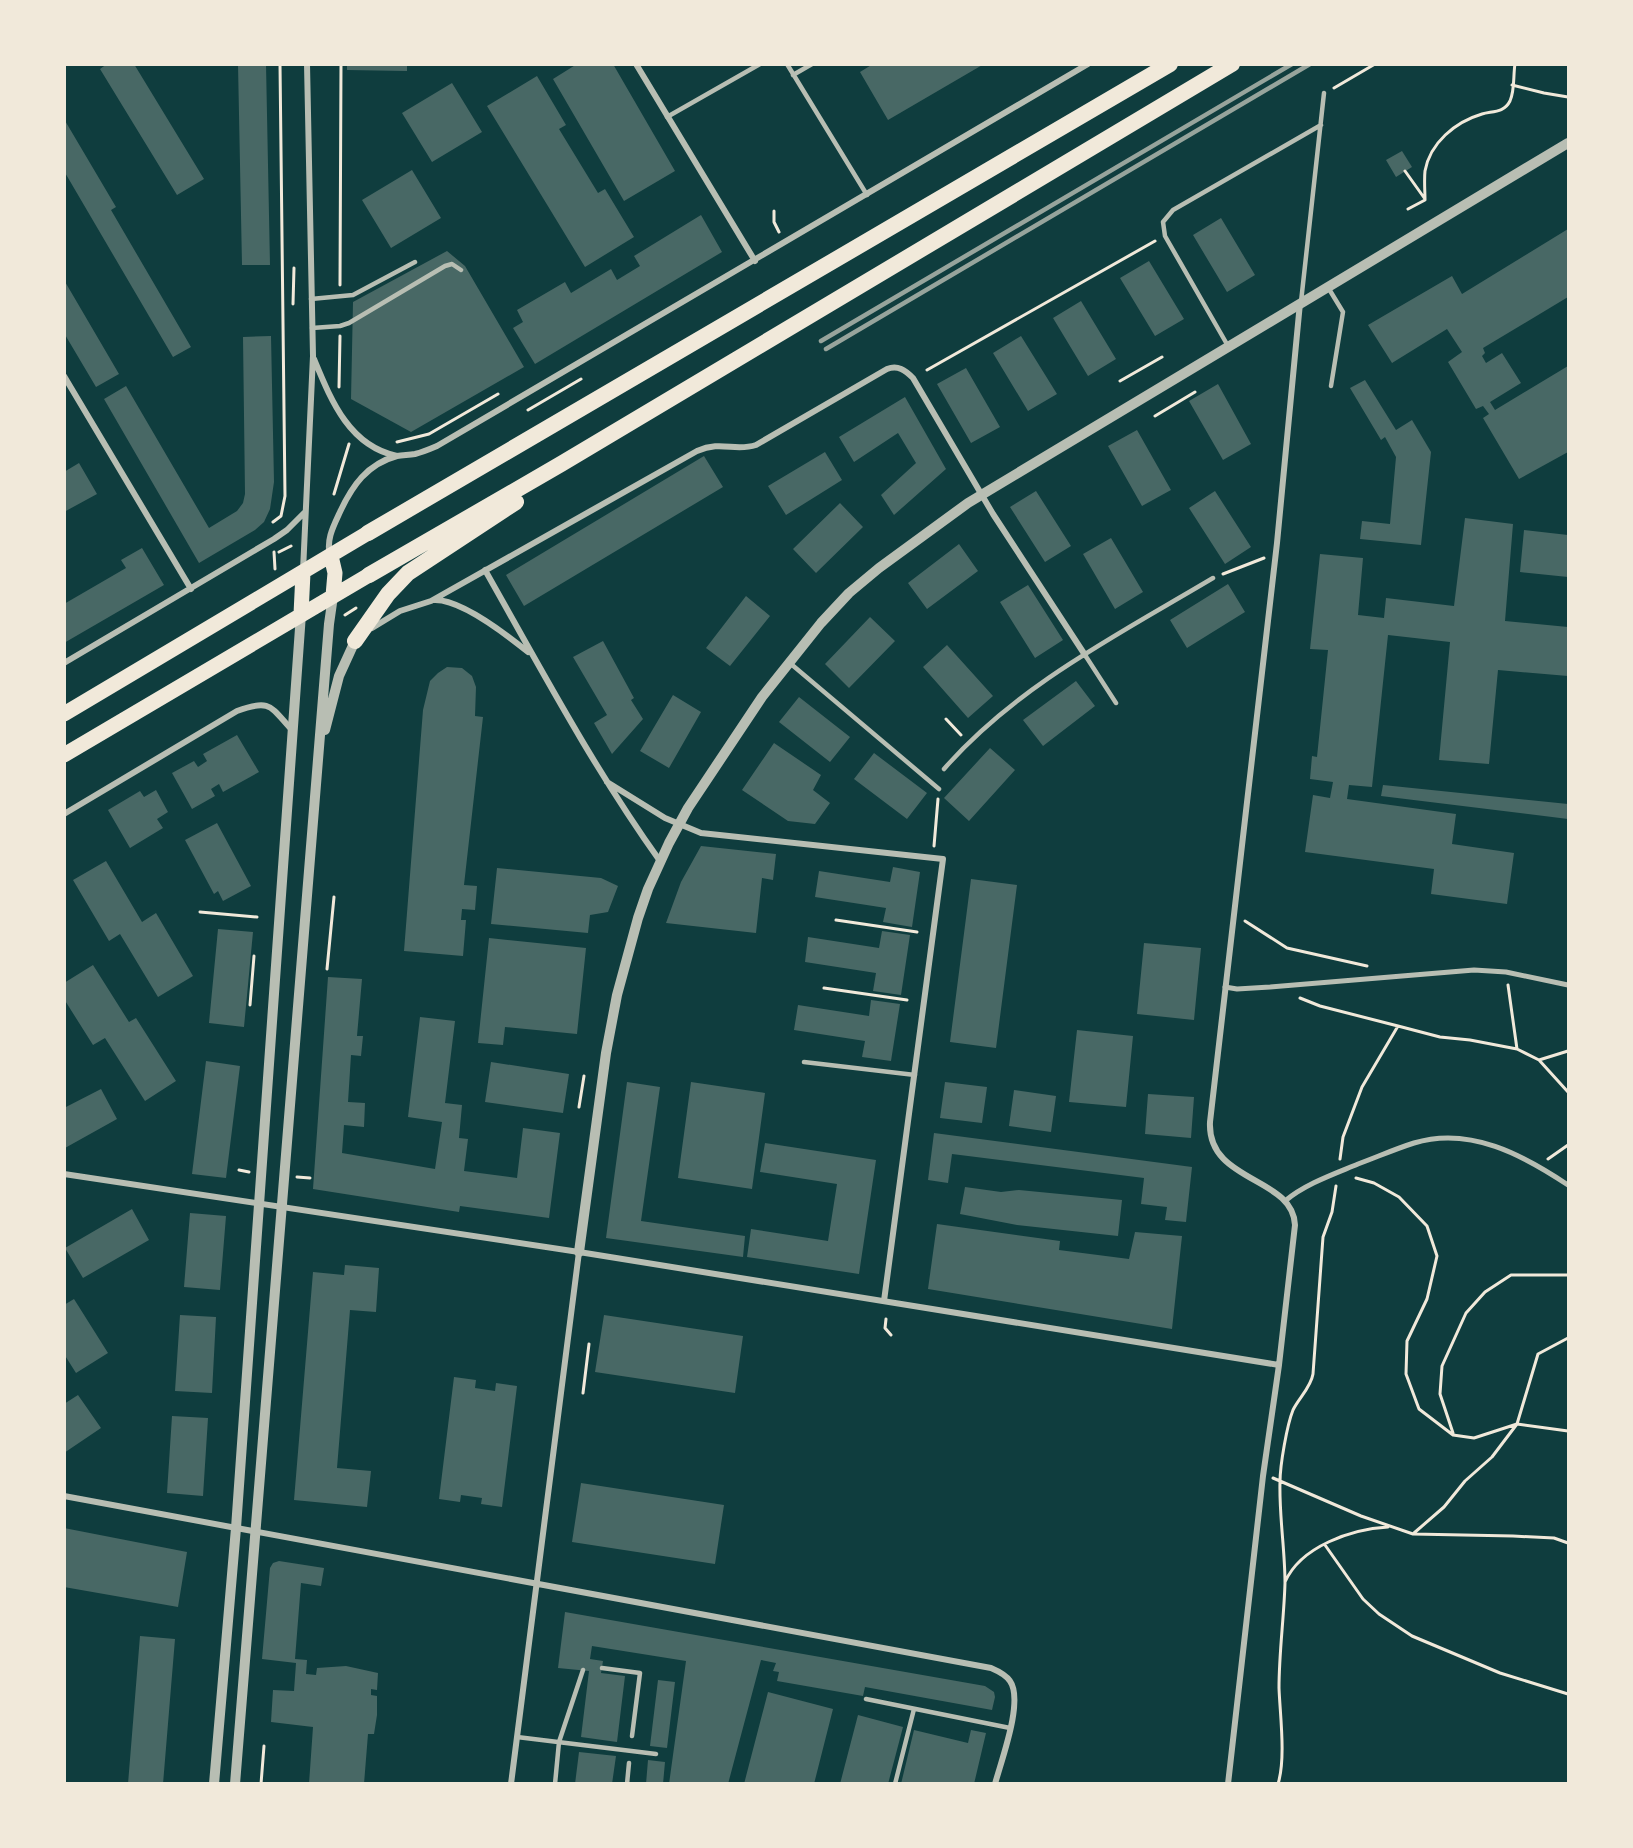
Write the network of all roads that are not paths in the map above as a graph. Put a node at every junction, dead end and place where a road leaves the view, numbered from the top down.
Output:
1 (307, 64) edge
2 (636, 64) edge
3 (760, 64) edge
4 (787, 64) edge
5 (812, 64) edge
6 (1088, 64) edge
7 (1170, 64) edge
8 (1232, 64) edge
9 (793, 75) junction
10 (1324, 93) road end
11 (667, 117) junction
12 (1321, 125) junction
13 (1569, 143) edge
14 (867, 195) junction
15 (756, 261) junction
16 (415, 262) dead end
17 (461, 270) dead end
18 (1328, 287) junction
19 (311, 299) junction
20 (1300, 303) junction
21 (312, 328) junction
22 (1228, 346) junction
23 (313, 356) junction
24 (64, 376) edge
25 (1331, 386) dead end
26 (397, 456) junction
27 (561, 464) junction
28 (981, 494) junction
29 (304, 513) junction
30 (368, 533) joint
31 (331, 556) junction
32 (485, 570) junction
33 (303, 573) junction
34 (369, 575) joint
35 (1213, 578) road end
36 (191, 589) junction
37 (333, 596) junction
38 (431, 600) junction
39 (301, 614) junction
40 (355, 640) junction
41 (531, 655) junction
42 (1085, 655) junction
43 (789, 662) junction
44 (64, 663) edge
45 (1116, 703) dead end
46 (64, 714) edge
47 (292, 731) junction
48 (64, 755) edge
49 (318, 756) junction
50 (944, 769) dead end
51 (607, 782) junction
52 (939, 789) road end
53 (64, 814) edge
54 (679, 825) junction
55 (660, 861) junction
56 (1569, 985) edge
57 (1225, 987) junction
58 (804, 1062) dead end
59 (915, 1075) junction
60 (64, 1174) edge
61 (1569, 1185) edge
62 (1285, 1201) junction
63 (260, 1204) junction
64 (282, 1207) junction
65 (579, 1252) junction
66 (884, 1301) junction
67 (1279, 1365) junction
68 (64, 1496) edge
69 (236, 1528) junction
70 (255, 1532) junction
71 (537, 1584) junction
72 (602, 1668) dead end
73 (583, 1670) dead end
74 (866, 1699) dead end
75 (914, 1709) junction
76 (1010, 1728) junction
77 (632, 1736) dead end
78 (517, 1737) junction
79 (559, 1742) junction
80 (656, 1754) dead end
81 (629, 1764) dead end
82 (214, 1784) edge
83 (235, 1784) edge
84 (511, 1784) edge
85 (555, 1784) edge
86 (627, 1784) edge
87 (895, 1784) edge
88 (995, 1784) edge
89 (1228, 1784) edge

1 - 19 street
2 - 11 street
3 - 11 lane
4 - 9 lane
5 - 9 lane
6 - 14 street
7 - 30 highway
8 - 27 highway
9 - 14 lane
10 - 12 lane
11 - 15 street
12 - 20 lane
12 - 22 lane
13 - 18 street
14 - 15 street
15 - 26 street
16 - 19 lane
17 - 21 lane
18 - 20 street
18 - 25 lane
19 - 21 street
20 - 22 street
20 - 57 street
21 - 23 street
22 - 28 street
23 - 26 street
23 - 29 street
24 - 36 street
26 - 31 street
27 - 34 highway
27 - 40 highway
28 - 32 street
28 - 42 street
28 - 43 street
29 - 33 street
29 - 36 street
30 - 31 main road
31 - 33 main road
31 - 37 main road
32 - 38 street
32 - 41 street
33 - 39 main road
33 - 46 main road
34 - 37 main road
35 - 42 lane
36 - 44 street
37 - 39 main road
37 - 49 street
38 - 40 street
38 - 41 street
39 - 47 street
39 - 48 main road
40 - 49 street
41 - 51 street
42 - 45 lane
42 - 50 lane
43 - 52 lane
43 - 54 street
47 - 53 street
47 - 63 street
49 - 64 street
51 - 54 street
51 - 55 street
54 - 55 street
54 - 59 street
55 - 65 street
56 - 57 street
57 - 62 street
58 - 59 lane
59 - 66 street
60 - 63 street
61 - 62 street
62 - 67 street
63 - 64 street
63 - 69 street
64 - 65 street
64 - 70 street
65 - 66 street
65 - 71 street
66 - 67 street
67 - 89 street
68 - 69 street
69 - 70 street
69 - 82 street
70 - 71 street
70 - 83 street
71 - 76 street
71 - 78 street
72 - 77 lane
73 - 79 lane
74 - 75 lane
75 - 76 lane
75 - 87 lane
76 - 88 street
78 - 79 lane
78 - 84 street
79 - 80 lane
79 - 85 lane
81 - 86 lane

